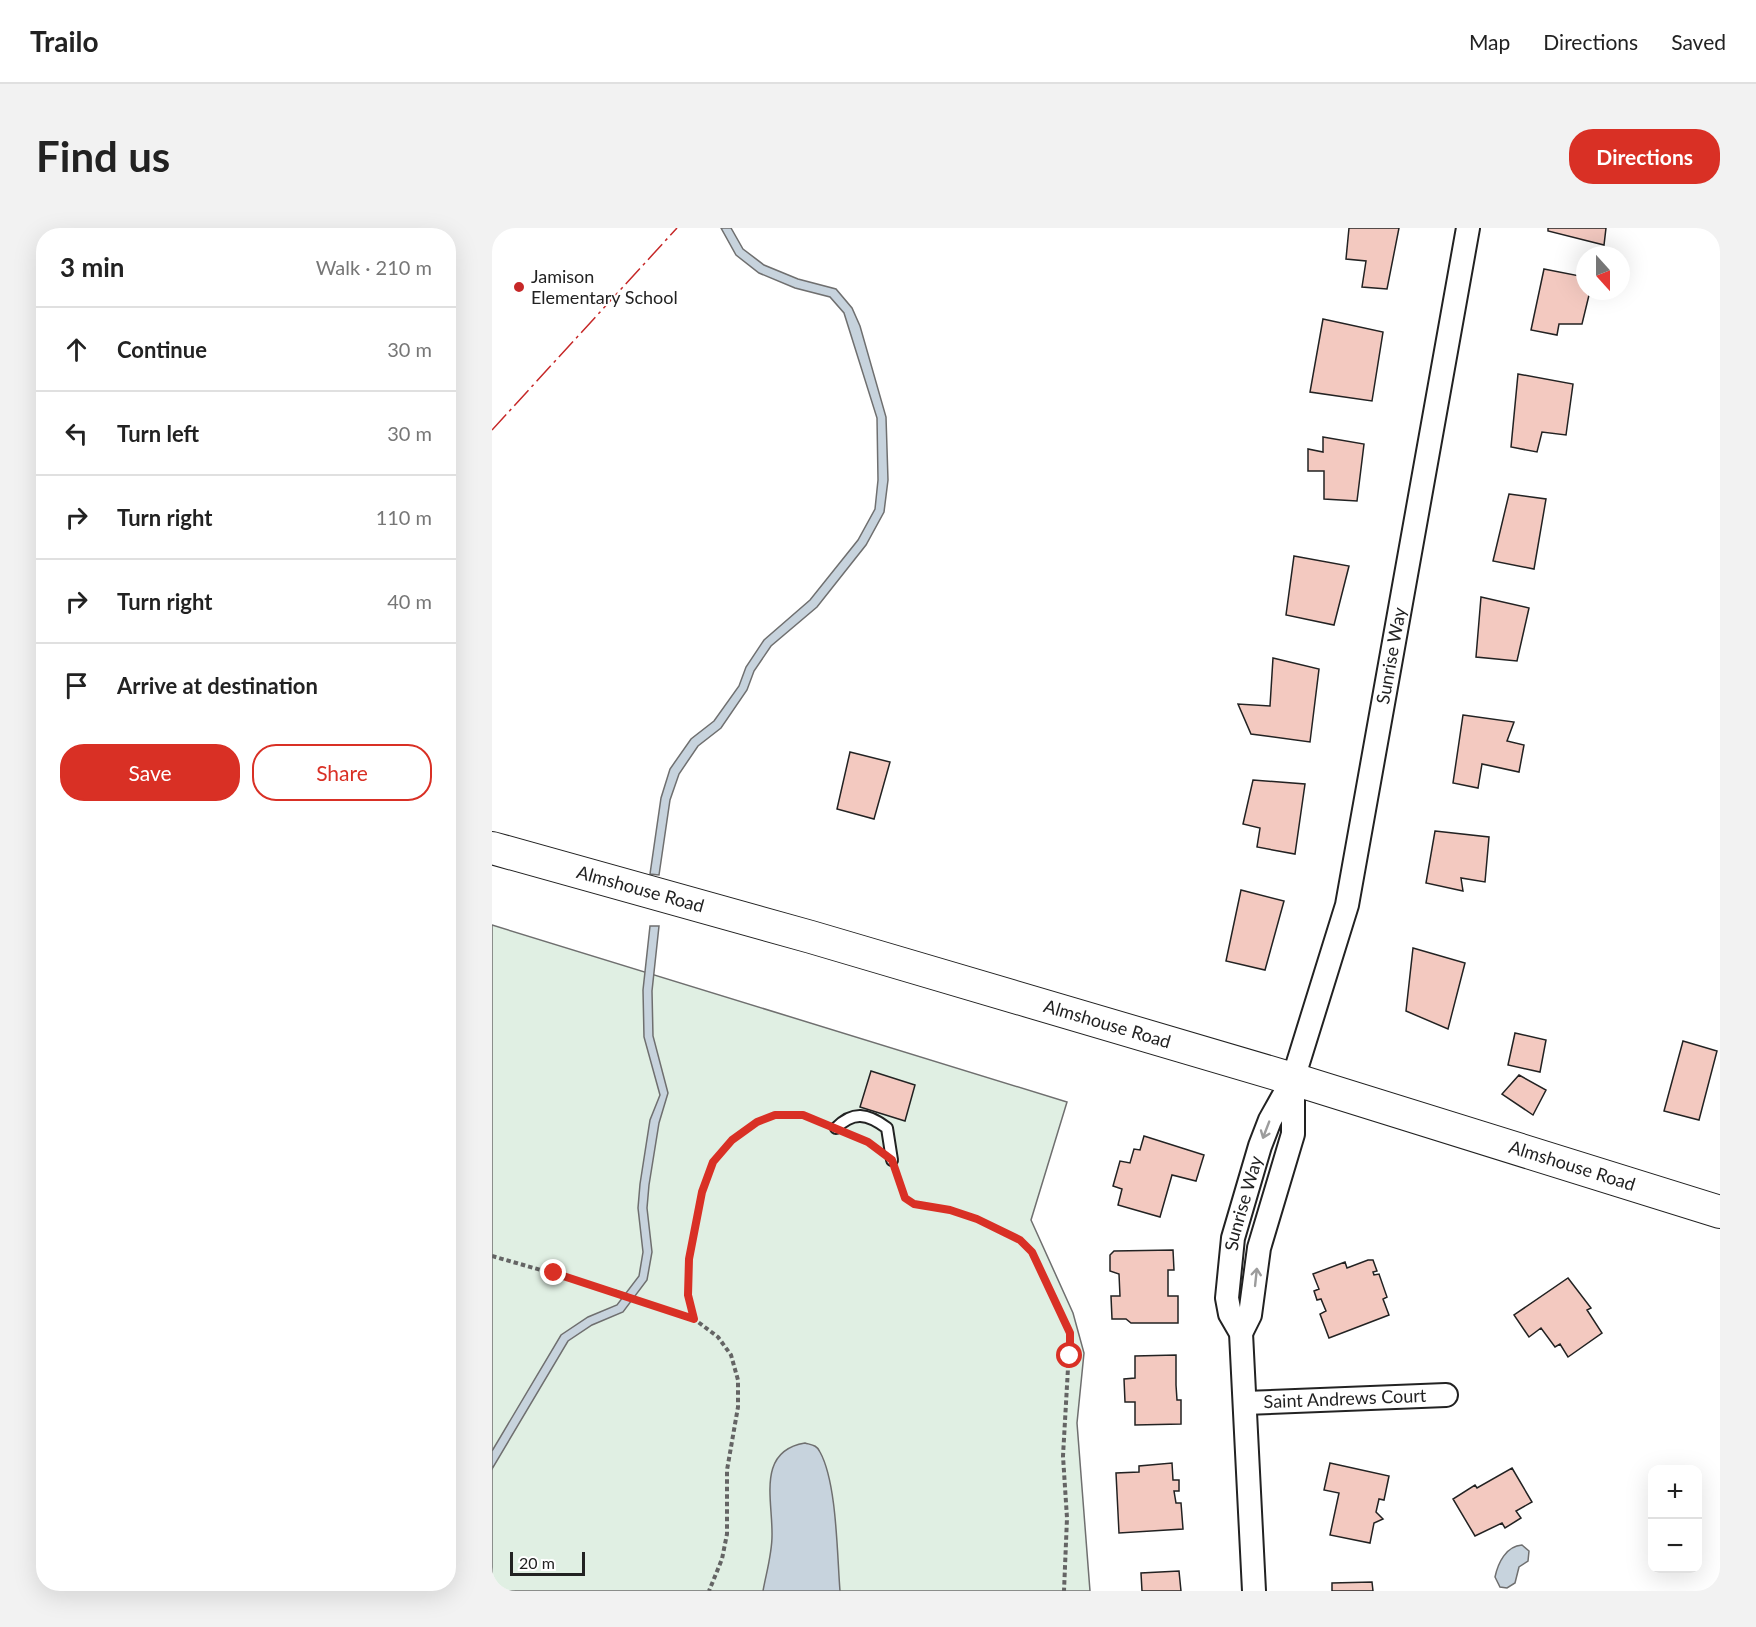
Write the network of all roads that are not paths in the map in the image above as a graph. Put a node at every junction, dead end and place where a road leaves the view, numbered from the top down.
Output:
1 (1468, 228) edge
2 (492, 848) edge
3 (1293, 1078) junction
4 (836, 1128) road end
5 (892, 1160) road end
6 (1720, 1212) edge
7 (1446, 1395) dead end
8 (1245, 1403) junction
9 (1254, 1591) edge

1 - 3 street, Sunrise Way
2 - 3 main road, Almshouse Road
3 - 6 main road, Almshouse Road
3 - 8 street, Sunrise Way
4 - 5 lane
7 - 8 street, Saint Andrews Court
8 - 9 street, Sunrise Way

